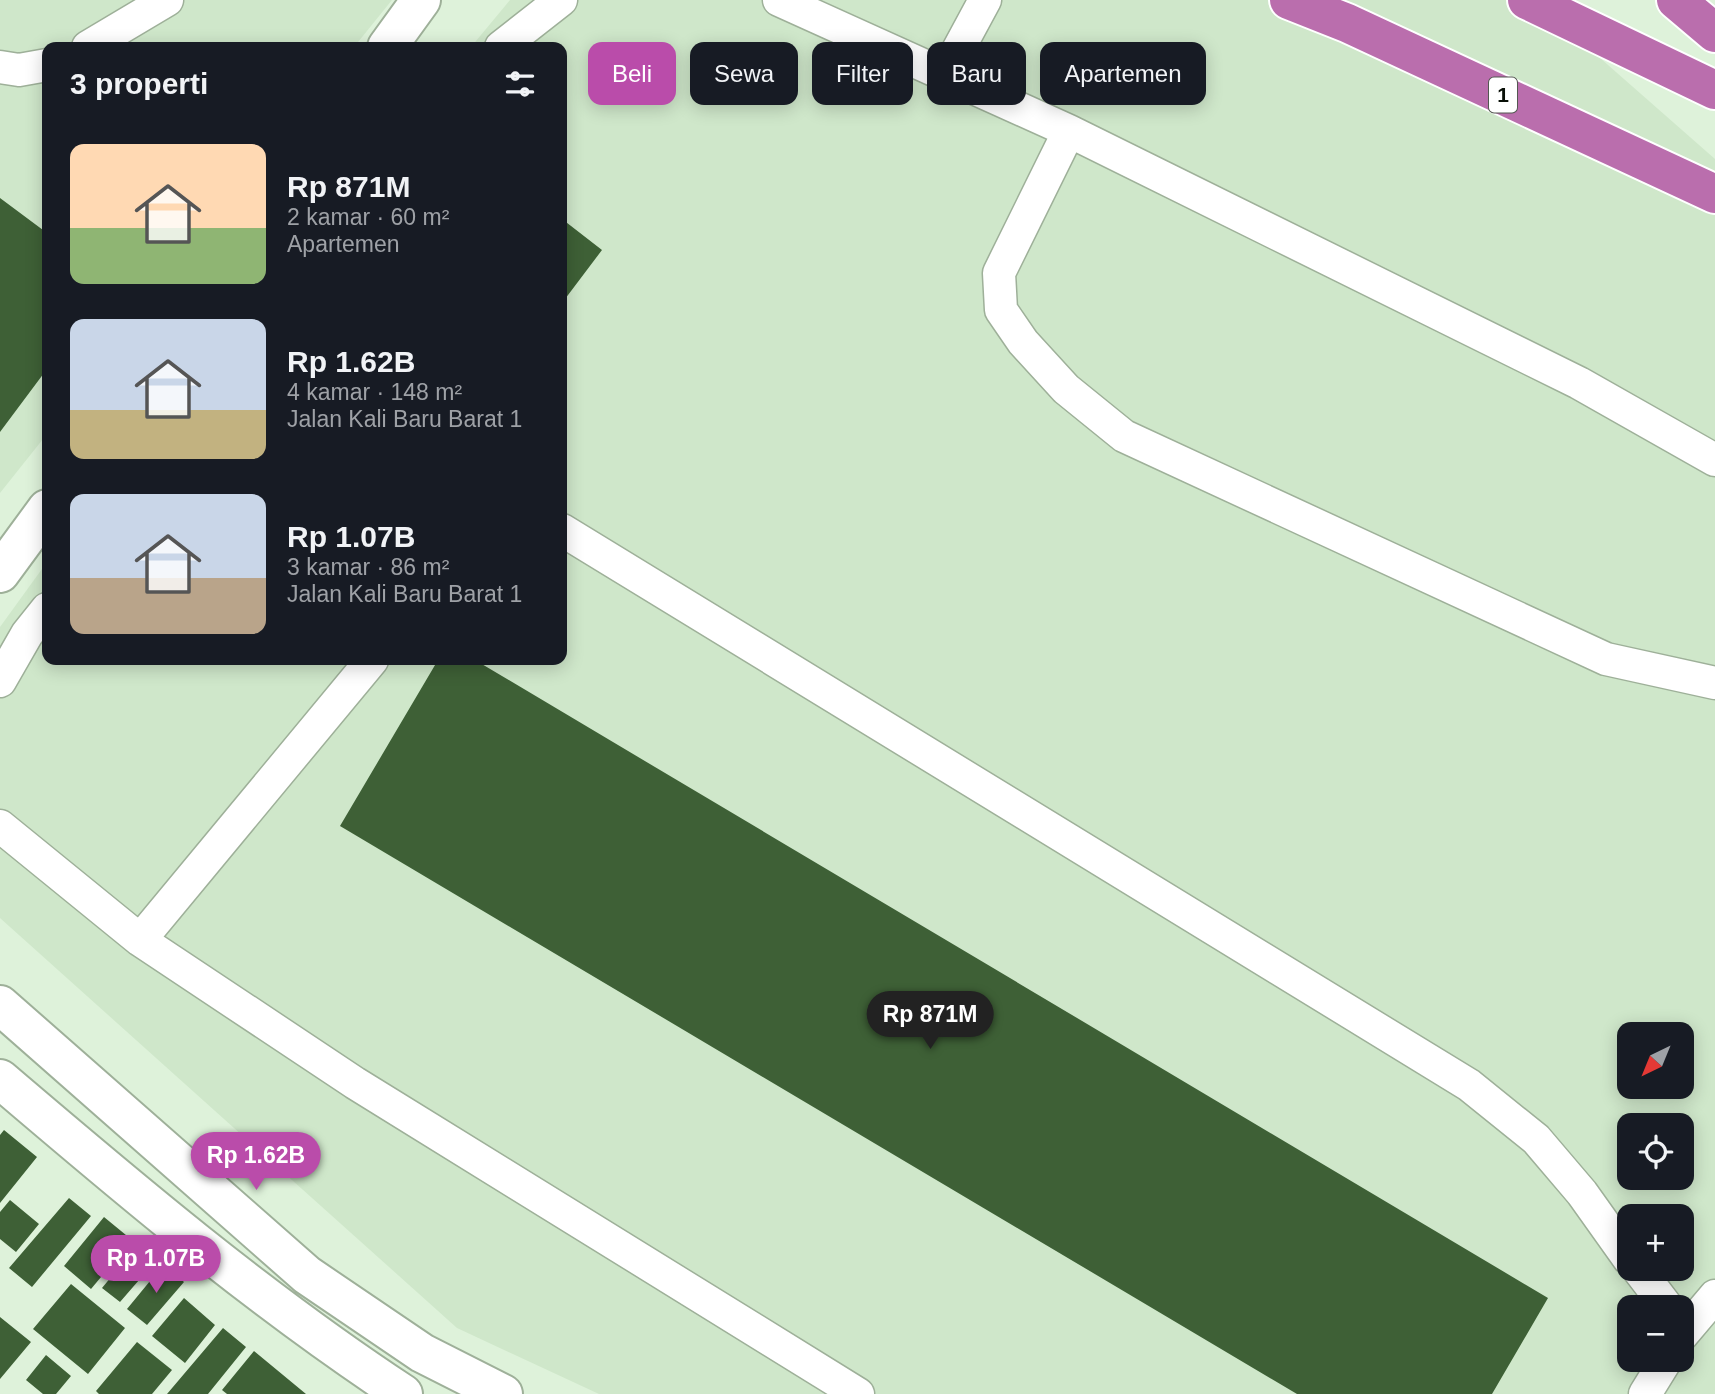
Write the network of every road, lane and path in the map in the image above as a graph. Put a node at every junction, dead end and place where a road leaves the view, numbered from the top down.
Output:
1 (167, 0) edge
2 (421, 0) edge
3 (561, 0) edge
4 (779, 0) edge
5 (985, 0) edge
6 (1289, 0) edge
7 (1527, 0) edge
8 (1676, 0) edge
9 (1715, 33) edge
10 (96, 42) edge
11 (391, 42) edge
12 (506, 42) edge
13 (962, 42) edge
14 (42, 66) edge
15 (0, 67) edge
16 (927, 68) edge
17 (1715, 90) edge
18 (1010, 105) edge
19 (1069, 131) junction
20 (1715, 194) edge
21 (1715, 460) edge
22 (42, 516) edge
23 (567, 533) edge
24 (0, 573) edge
25 (42, 615) edge
26 (368, 665) edge
27 (0, 681) edge
28 (1715, 683) edge
29 (0, 826) edge
30 (140, 940) junction
31 (0, 1005) edge
32 (0, 1079) edge
33 (1617, 1242) edge
34 (1715, 1296) edge
35 (1694, 1314) edge
36 (1659, 1372) edge
37 (403, 1394) edge
38 (503, 1394) edge
39 (858, 1394) edge
40 (1645, 1394) edge

1 - 10 lane
2 - 11 street
3 - 12 lane
4 - 16 lane
5 - 13 lane
6 - 20 highway, 1
7 - 17 highway
8 - 9 highway
14 - 15 lane
18 - 19 lane
19 - 21 lane
19 - 28 lane
22 - 24 street
23 - 33 lane
25 - 27 lane
26 - 30 lane
29 - 30 lane
30 - 39 lane
31 - 38 street
32 - 37 street
34 - 35 lane
36 - 40 lane

